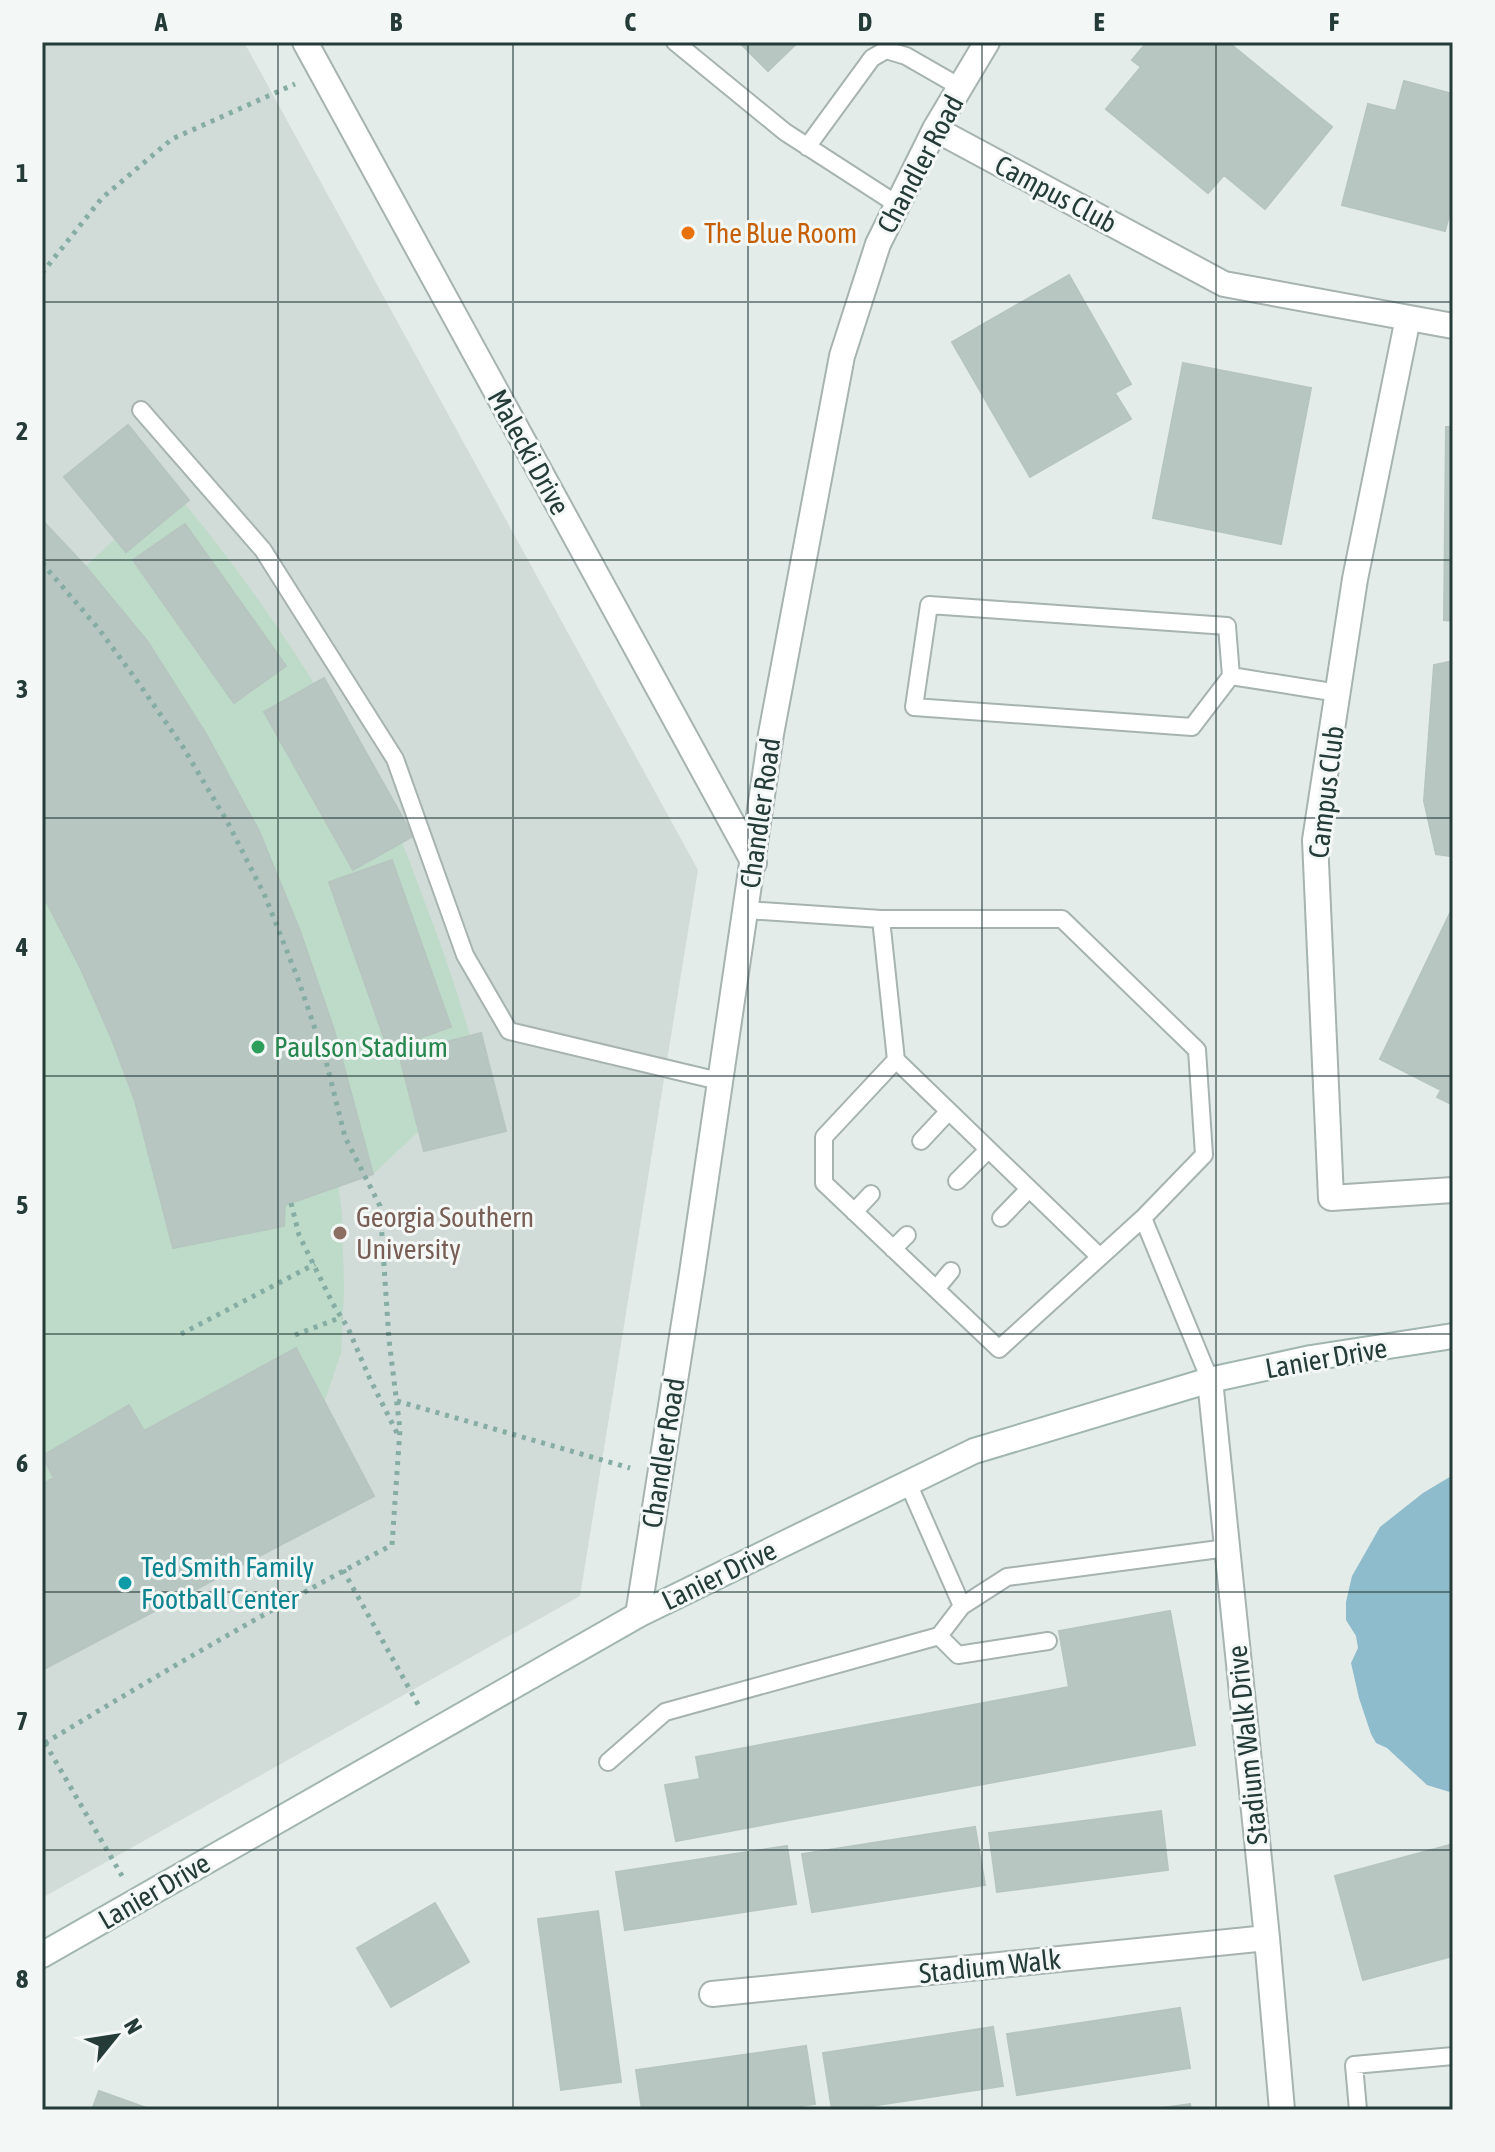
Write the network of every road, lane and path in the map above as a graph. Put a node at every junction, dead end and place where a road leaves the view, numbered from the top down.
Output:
1 (305, 42) edge
2 (675, 42) edge
3 (987, 42) edge
4 (321, 72) junction
5 (960, 87) junction
6 (935, 129) junction
7 (807, 147) junction
8 (898, 205) junction
9 (42, 273) edge
10 (1408, 318) junction
11 (1453, 326) edge
12 (141, 410) dead end
13 (42, 563) edge
14 (1231, 676) junction
15 (1338, 693) junction
16 (754, 863) junction
17 (746, 910) junction
18 (881, 919) junction
19 (896, 1060) junction
20 (719, 1081) junction
21 (949, 1111) junction
22 (921, 1141) dead end
23 (988, 1150) junction
24 (957, 1181) dead end
25 (1029, 1189) junction
26 (1453, 1190) edge
27 (871, 1194) dead end
28 (291, 1203) dead end
29 (854, 1212) junction
30 (1001, 1218) dead end
31 (1143, 1218) junction
32 (907, 1235) dead end
33 (893, 1249) junction
34 (1100, 1257) junction
35 (315, 1264) junction
36 (951, 1271) dead end
37 (936, 1289) junction
38 (342, 1317) junction
39 (181, 1334) dead end
40 (295, 1335) dead end
41 (1453, 1336) edge
42 (1210, 1380) junction
43 (397, 1401) junction
44 (400, 1439) junction
45 (660, 1476) junction
46 (908, 1483) junction
47 (1227, 1548) junction
48 (343, 1570) junction
49 (962, 1606) junction
50 (638, 1615) junction
51 (939, 1636) junction
52 (1048, 1641) dead end
53 (433, 1731) junction
54 (44, 1743) edge
55 (608, 1762) dead end
56 (136, 1901) junction
57 (1267, 1938) junction
58 (42, 1955) edge
59 (712, 1994) dead end
60 (1453, 2056) edge
61 (1282, 2110) edge
62 (1358, 2110) edge

1 - 4 street, Malecki Drive
2 - 7 lane
3 - 5 street, Chandler Road
4 - 9 path
4 - 16 street, Malecki Drive
5 - 6 street, Chandler Road
5 - 7 lane
6 - 8 street, Chandler Road
6 - 10 street, Campus Club
7 - 8 lane
8 - 16 street, Chandler Road
10 - 11 street, Campus Club
10 - 15 street, Campus Club
12 - 20 lane
13 - 43 path
14 - 14 lane
14 - 15 lane
15 - 26 street, Campus Club
16 - 17 street, Chandler Road
17 - 18 lane
17 - 20 street, Chandler Road
18 - 19 lane
18 - 31 lane
19 - 21 lane
19 - 29 lane
20 - 45 street, Chandler Road
21 - 22 lane
21 - 23 lane
23 - 24 lane
23 - 25 lane
25 - 30 lane
25 - 34 lane
27 - 29 lane
28 - 35 path
29 - 33 lane
31 - 34 lane
31 - 42 lane
32 - 33 lane
33 - 37 lane
34 - 37 lane
35 - 38 path
35 - 39 path
36 - 37 lane
38 - 40 path
38 - 44 path
41 - 42 street, Lanier Drive
42 - 46 street, Lanier Drive
42 - 47 street, Stadium Walk Drive
43 - 44 path
43 - 45 path
44 - 48 path
45 - 50 street, Chandler Road
46 - 49 lane
46 - 50 street, Lanier Drive
47 - 49 lane
47 - 57 street, Stadium Walk Drive
48 - 53 path
48 - 54 path
49 - 51 lane
50 - 53 street, Lanier Drive
51 - 52 lane
51 - 55 lane
53 - 56 street, Lanier Drive
54 - 56 path
56 - 58 street, Lanier Drive
57 - 59 street, Stadium Walk
57 - 61 street, Stadium Walk Drive
60 - 62 lane

